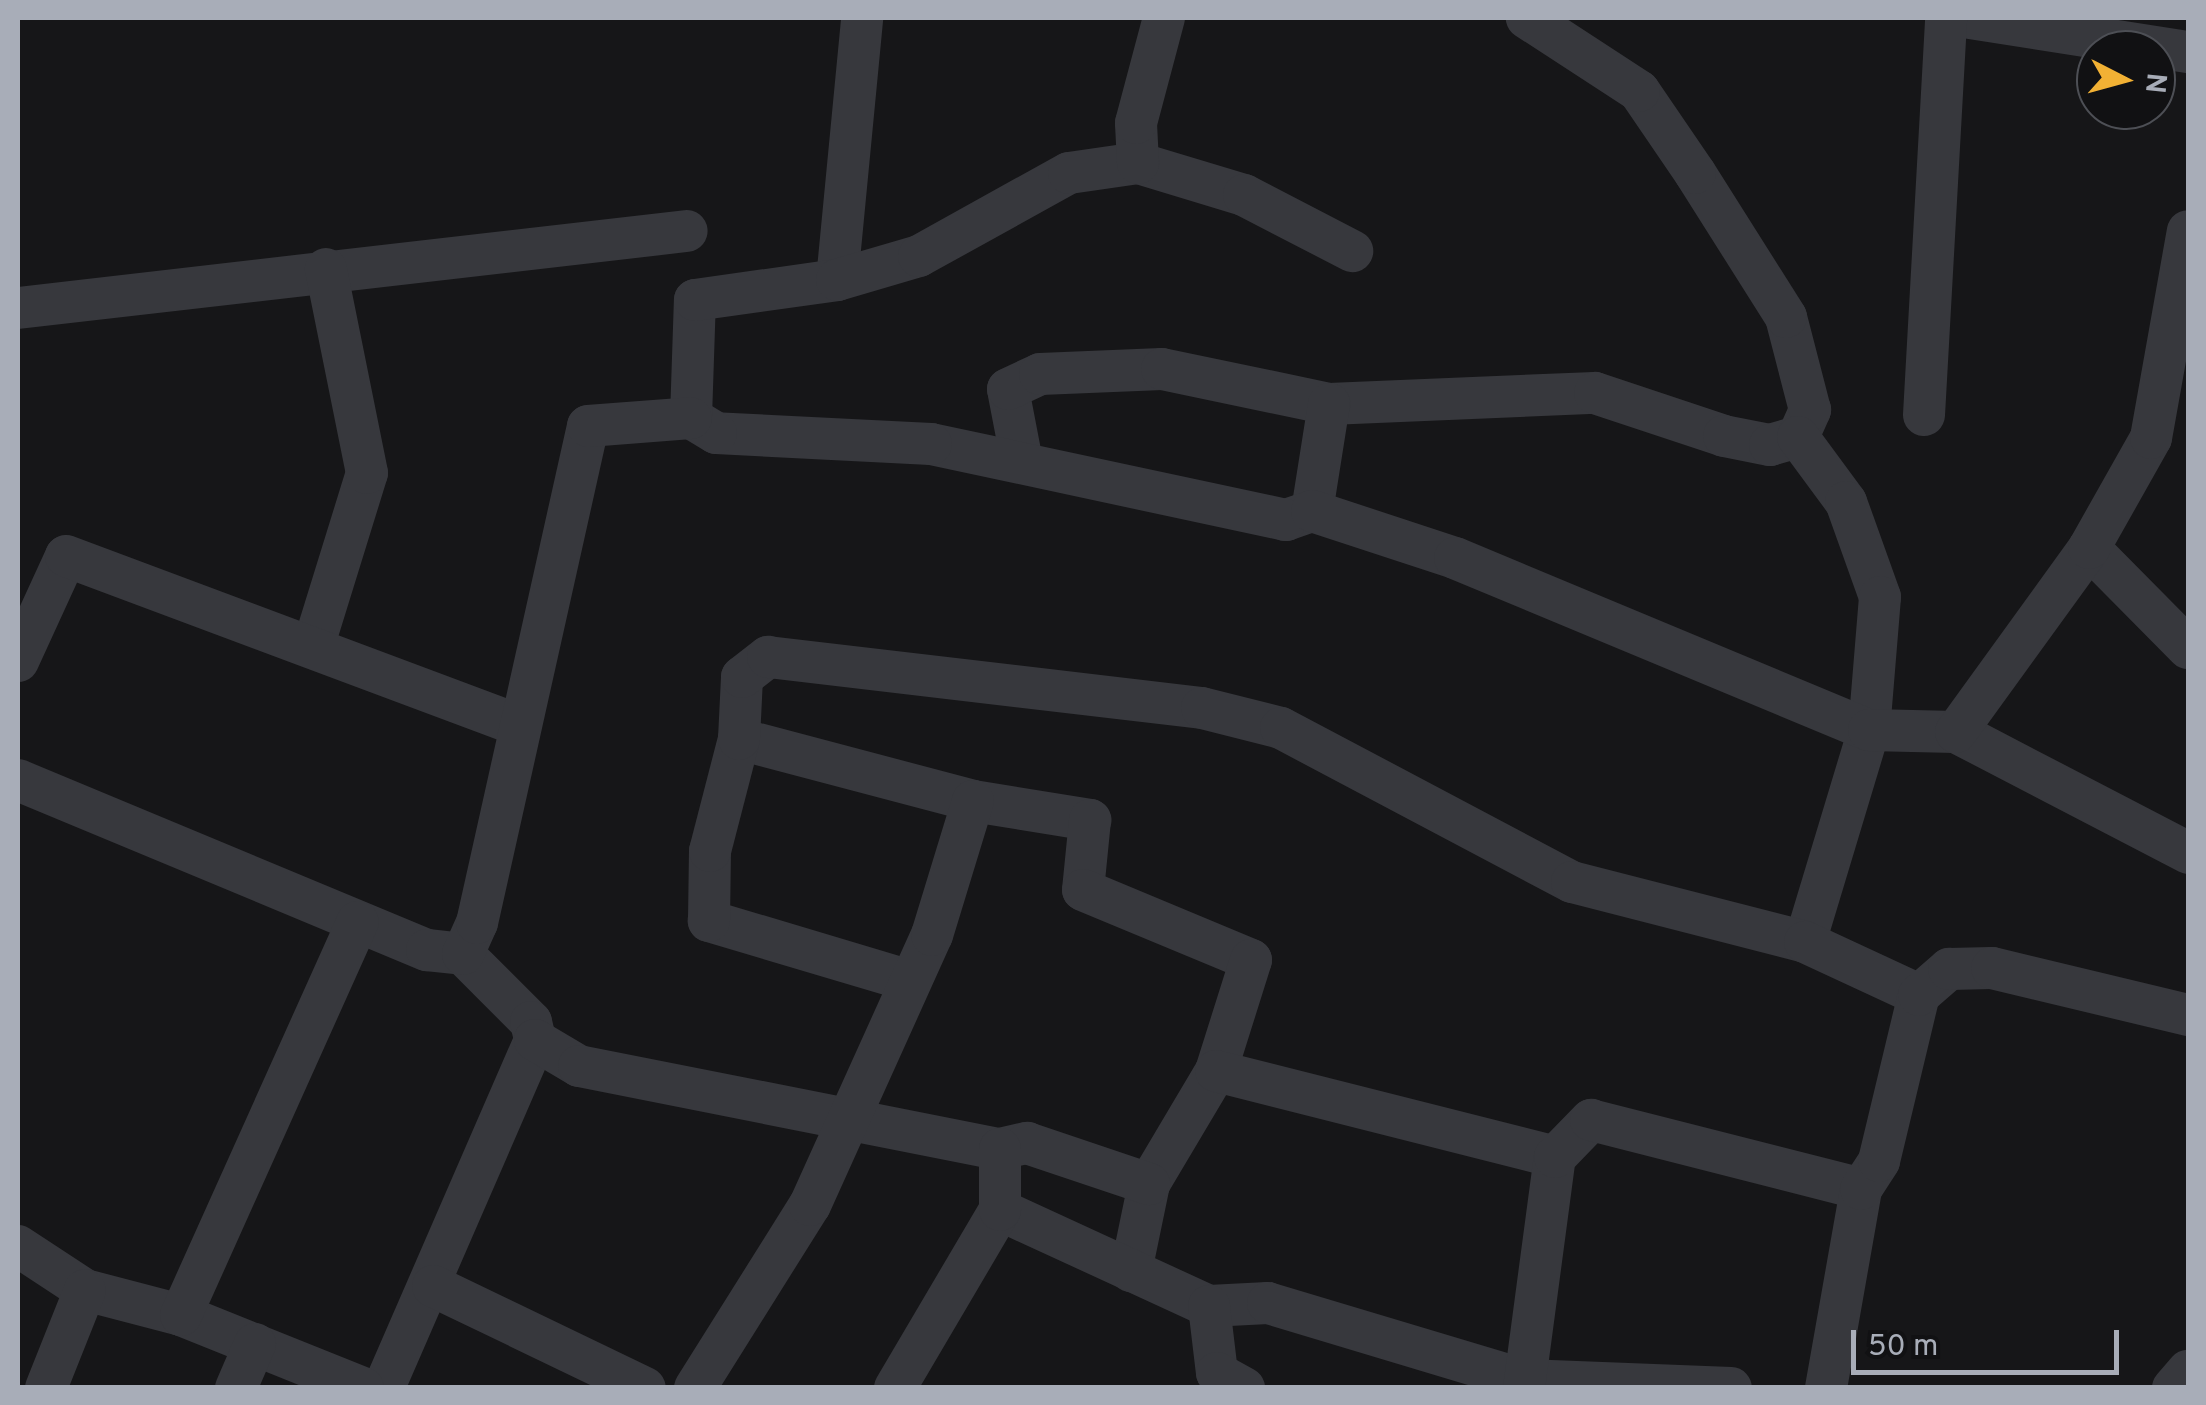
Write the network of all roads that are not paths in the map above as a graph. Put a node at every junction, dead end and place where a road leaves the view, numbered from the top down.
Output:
1 (862, 18) edge
2 (1164, 18) edge
3 (1528, 18) edge
4 (1946, 18) edge
5 (1970, 18) edge
6 (2188, 51) edge
7 (1138, 163) junction
8 (687, 230) dead end
9 (2188, 231) edge
10 (1352, 250) dead end
11 (326, 269) junction
12 (837, 280) junction
13 (18, 308) edge
14 (1329, 404) junction
15 (1924, 415) dead end
16 (691, 418) junction
17 (1798, 437) junction
18 (1022, 462) junction
19 (1312, 511) junction
20 (2089, 548) junction
21 (314, 644) junction
22 (2188, 648) edge
23 (18, 660) edge
24 (516, 724) junction
25 (1869, 730) junction
26 (1956, 732) junction
27 (739, 738) junction
28 (18, 780) edge
29 (972, 802) junction
30 (2188, 853) edge
31 (358, 922) junction
32 (1805, 942) junction
33 (462, 954) junction
34 (907, 980) junction
35 (1919, 995) junction
36 (2188, 1015) edge
37 (535, 1040) junction
38 (1216, 1071) junction
39 (842, 1117) junction
40 (1000, 1148) junction
41 (1554, 1157) junction
42 (1149, 1184) junction
43 (1861, 1189) junction
44 (1000, 1210) junction
45 (18, 1246) edge
46 (1131, 1271) junction
47 (433, 1286) junction
48 (85, 1290) junction
49 (1209, 1306) junction
50 (182, 1315) junction
51 (254, 1344) junction
52 (2188, 1371) edge
53 (1524, 1384) edge
54 (46, 1388) edge
55 (236, 1388) edge
56 (363, 1388) edge
57 (384, 1388) edge
58 (645, 1388) edge
59 (696, 1388) edge
60 (896, 1388) edge
61 (1244, 1388) edge
62 (1731, 1388) edge
63 (1826, 1388) edge
64 (2173, 1388) edge

1 - 12 street
2 - 7 street
3 - 17 street
4 - 15 street
5 - 6 street
7 - 10 street
7 - 12 street
8 - 11 street
9 - 20 street
11 - 13 street
11 - 21 street
12 - 16 street
14 - 17 street
14 - 18 street
14 - 19 street
16 - 18 street
16 - 24 street
17 - 25 street
18 - 19 street
19 - 25 street
20 - 22 street
20 - 26 street
21 - 23 street
21 - 24 street
24 - 33 street
25 - 26 street
25 - 32 street
26 - 30 street
27 - 29 street
27 - 32 street
27 - 34 street
28 - 31 street
29 - 34 street
29 - 38 street
31 - 33 street
31 - 50 street
32 - 35 street
33 - 37 street
34 - 39 street
35 - 36 street
35 - 43 street
37 - 39 street
37 - 47 street
38 - 41 street
38 - 42 street
39 - 40 street
39 - 59 street
40 - 42 street
40 - 44 street
41 - 43 street
41 - 53 street
42 - 46 street
43 - 63 street
44 - 46 street
44 - 60 street
45 - 48 street
46 - 49 street
47 - 57 street
47 - 58 street
48 - 50 street
48 - 54 street
49 - 53 street
49 - 61 street
50 - 51 street
51 - 55 street
51 - 56 street
52 - 64 street
53 - 62 street

